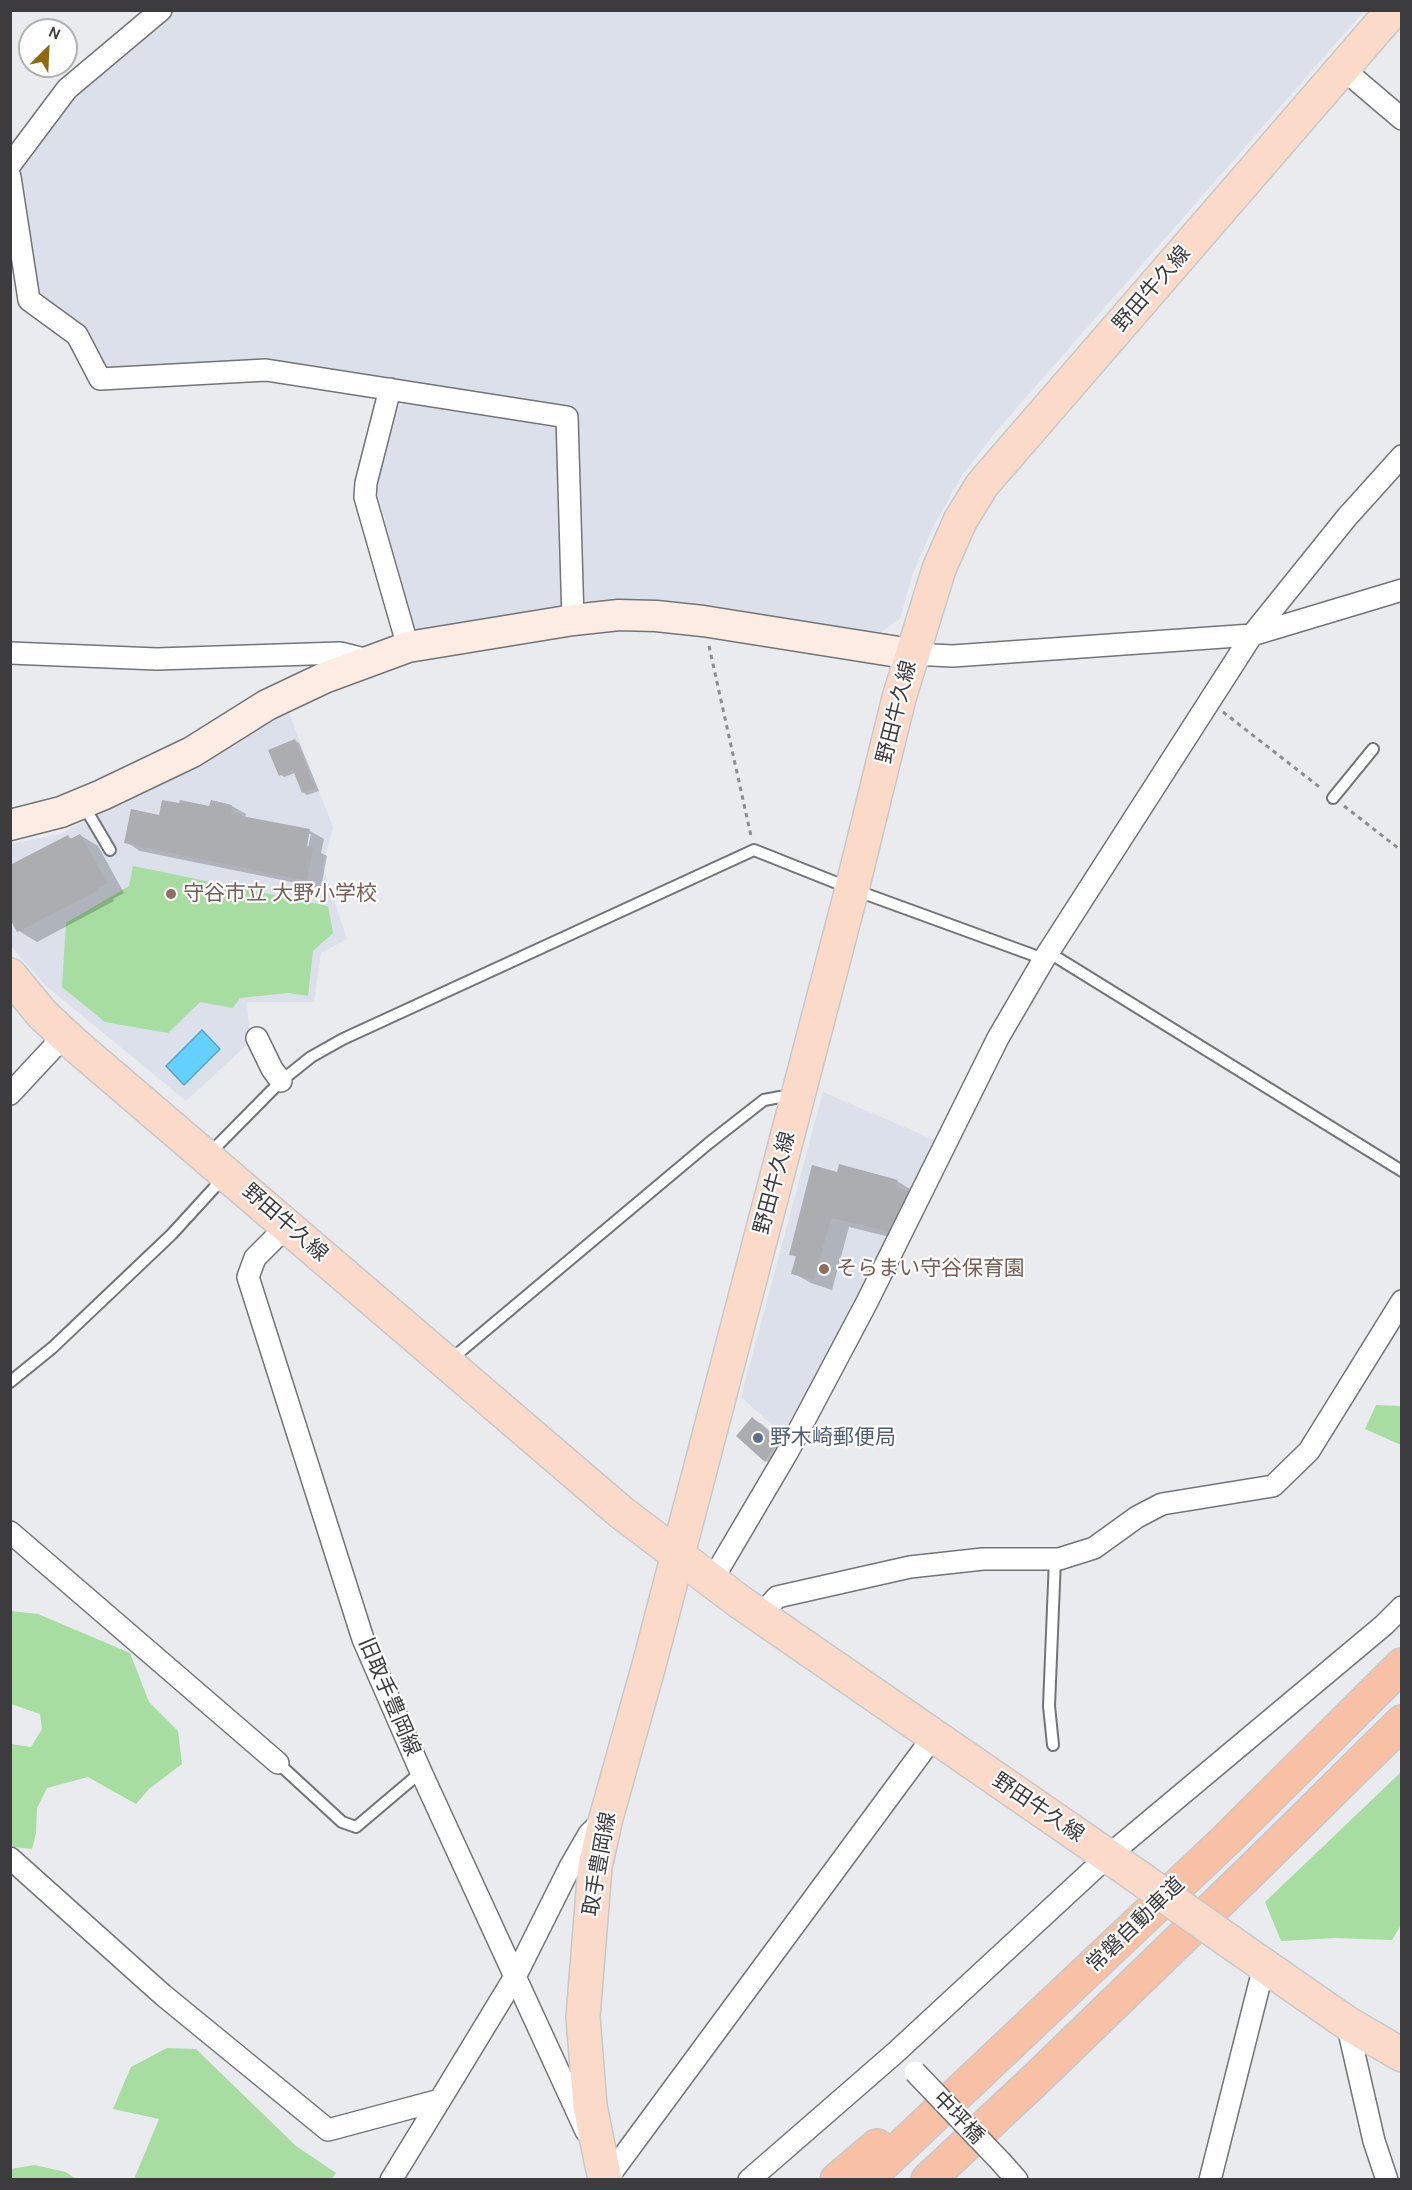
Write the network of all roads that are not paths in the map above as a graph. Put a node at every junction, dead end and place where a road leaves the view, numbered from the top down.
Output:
1 (161, 10) edge
2 (1393, 10) edge
3 (1342, 68) junction
4 (1401, 119) edge
5 (10, 165) edge
6 (10, 177) edge
7 (390, 389) junction
8 (1401, 456) edge
9 (1401, 590) edge
10 (573, 620) junction
11 (1252, 635) junction
12 (408, 647) junction
13 (10, 653) edge
14 (911, 654) junction
15 (372, 661) junction
16 (1373, 749) dead end
17 (1333, 798) road end
18 (82, 803) junction
19 (10, 825) edge
20 (110, 850) dead end
21 (852, 889) junction
22 (1046, 956) junction
23 (10, 975) edge
24 (64, 1036) junction
25 (257, 1038) dead end
26 (281, 1081) junction
27 (10, 1094) edge
28 (797, 1100) junction
29 (217, 1165) junction
30 (1401, 1171) edge
31 (288, 1225) junction
32 (1401, 1301) edge
33 (447, 1363) junction
34 (10, 1382) edge
35 (10, 1532) edge
36 (677, 1556) junction
37 (1055, 1559) junction
38 (711, 1582) junction
39 (1401, 1607) edge
40 (760, 1616) junction
41 (1401, 1665) edge
42 (1401, 1722) edge
43 (933, 1737) junction
44 (1053, 1745) dead end
45 (278, 1763) joint
46 (421, 1772) junction
47 (606, 1818) junction
48 (1121, 1865) junction
49 (13, 1866) edge
50 (1097, 1962) junction
51 (1264, 1966) junction
52 (516, 1976) junction
53 (1347, 2023) junction
54 (1397, 2044) edge
55 (895, 2053) junction
56 (1034, 2081) junction
57 (440, 2100) junction
58 (604, 2174) edge
59 (391, 2180) edge
60 (749, 2180) edge
61 (837, 2180) edge
62 (866, 2180) edge
63 (928, 2180) edge
64 (946, 2180) edge
65 (1017, 2180) edge
66 (1210, 2180) edge
67 (1388, 2180) edge

1 - 5 street
2 - 3 main road, 野田牛久線
3 - 4 street
3 - 14 main road, 野田牛久線
6 - 7 street
7 - 10 street
7 - 12 street
8 - 11 street
9 - 11 street
10 - 12 street
10 - 14 street
11 - 14 street
11 - 22 street
12 - 15 street
13 - 15 street
14 - 21 main road, 野田牛久線
15 - 18 street
16 - 17 lane
18 - 19 street
18 - 20 lane
21 - 22 lane
21 - 26 lane
21 - 28 main road, 野田牛久線
22 - 30 lane
22 - 38 street
23 - 24 main road, 野田牛久線
24 - 27 street
24 - 29 main road, 野田牛久線
25 - 26 street
26 - 29 lane
28 - 33 lane
28 - 36 main road, 野田牛久線
29 - 31 main road, 野田牛久線
29 - 34 lane
31 - 33 main road, 野田牛久線
31 - 46 street, 旧取手豊岡線
32 - 37 street
33 - 36 main road, 野田牛久線
35 - 45 street
36 - 38 main road, 野田牛久線
36 - 47 main road, 取手豊岡線
37 - 40 street
37 - 44 lane
38 - 40 main road, 野田牛久線
39 - 48 street
40 - 43 main road, 野田牛久線
41 - 50 highway, 常磐自動車道
42 - 56 highway, 常磐自動車道
43 - 48 main road, 野田牛久線
43 - 58 street
45 - 46 lane
46 - 52 street, 旧取手豊岡線
47 - 52 street
47 - 58 main road, 取手豊岡線
48 - 51 main road, 野田牛久線, bridge
48 - 55 street
49 - 57 street
50 - 61 highway
50 - 62 highway, 常磐自動車道
51 - 53 main road, 野田牛久線
51 - 66 street
52 - 57 street
52 - 58 street, 旧取手豊岡線
53 - 54 main road, 野田牛久線
53 - 67 street
55 - 60 street
55 - 65 street, 中坪橋, bridge
56 - 63 highway, 常磐自動車道
56 - 64 highway
57 - 59 street

